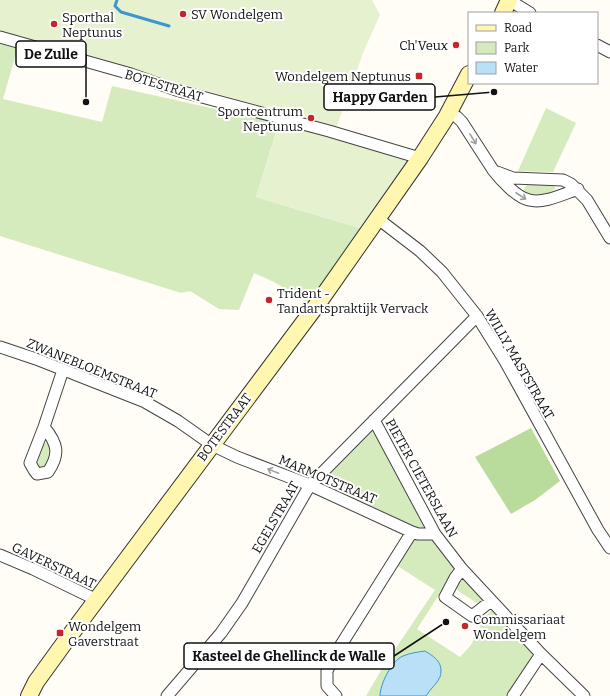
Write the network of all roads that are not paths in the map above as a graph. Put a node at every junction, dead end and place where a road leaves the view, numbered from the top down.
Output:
1 (509, 0) edge
2 (503, 12) edge
3 (528, 12) edge
4 (0, 37) edge
5 (598, 46) edge
6 (610, 52) edge
7 (468, 76) edge
8 (448, 113) junction
9 (420, 158) junction
10 (493, 170) junction
11 (578, 189) junction
12 (377, 218) junction
13 (610, 238) edge
14 (477, 316) junction
15 (0, 347) edge
16 (63, 370) junction
17 (374, 420) junction
18 (44, 427) dead end
19 (212, 445) junction
20 (310, 485) junction
21 (412, 532) junction
22 (435, 534) junction
23 (610, 548) edge
24 (0, 555) edge
25 (462, 569) junction
26 (97, 600) junction
27 (491, 601) junction
28 (541, 654) junction
29 (29, 696) edge
30 (167, 696) edge
31 (336, 696) edge
32 (514, 696) edge
33 (584, 696) edge

1 - 2 street
1 - 3 street
4 - 9 street, BOTESTRAAT
5 - 6 street
7 - 8 street, BOTESTRAAT
8 - 9 street, BOTESTRAAT
8 -> 10 street
9 - 12 street, BOTESTRAAT
10 - 11 street
10 -> 11 street
11 - 13 street
12 - 14 street, WILLY MASTSTRAAT
12 - 19 street, BOTESTRAAT
14 - 17 street, EGELSTRAAT
14 - 23 street, WILLY MASTSTRAAT
15 - 16 street, ZWANEBLOEMSTRAAT
16 - 18 street
16 - 19 street, ZWANEBLOEMSTRAAT
17 - 20 street, EGELSTRAAT
17 - 22 street, PIETER CIETERSLAAN
20 -> 19 street, MARMOTSTRAAT
19 - 26 street, BOTESTRAAT
20 - 21 street, MARMOTSTRAAT
20 - 30 street, EGELSTRAAT
21 - 22 street, MARMOTSTRAAT
21 - 31 street
22 - 25 street, PIETER CIETERSLAAN
24 - 26 street, GAVERSTRAAT
25 - 27 street, PIETER CIETERSLAAN
25 - 27 street
26 - 29 street, BOTESTRAAT
27 - 28 street, PIETER CIETERSLAAN
28 - 32 street
28 - 33 street, PIETER CIETERSLAAN

